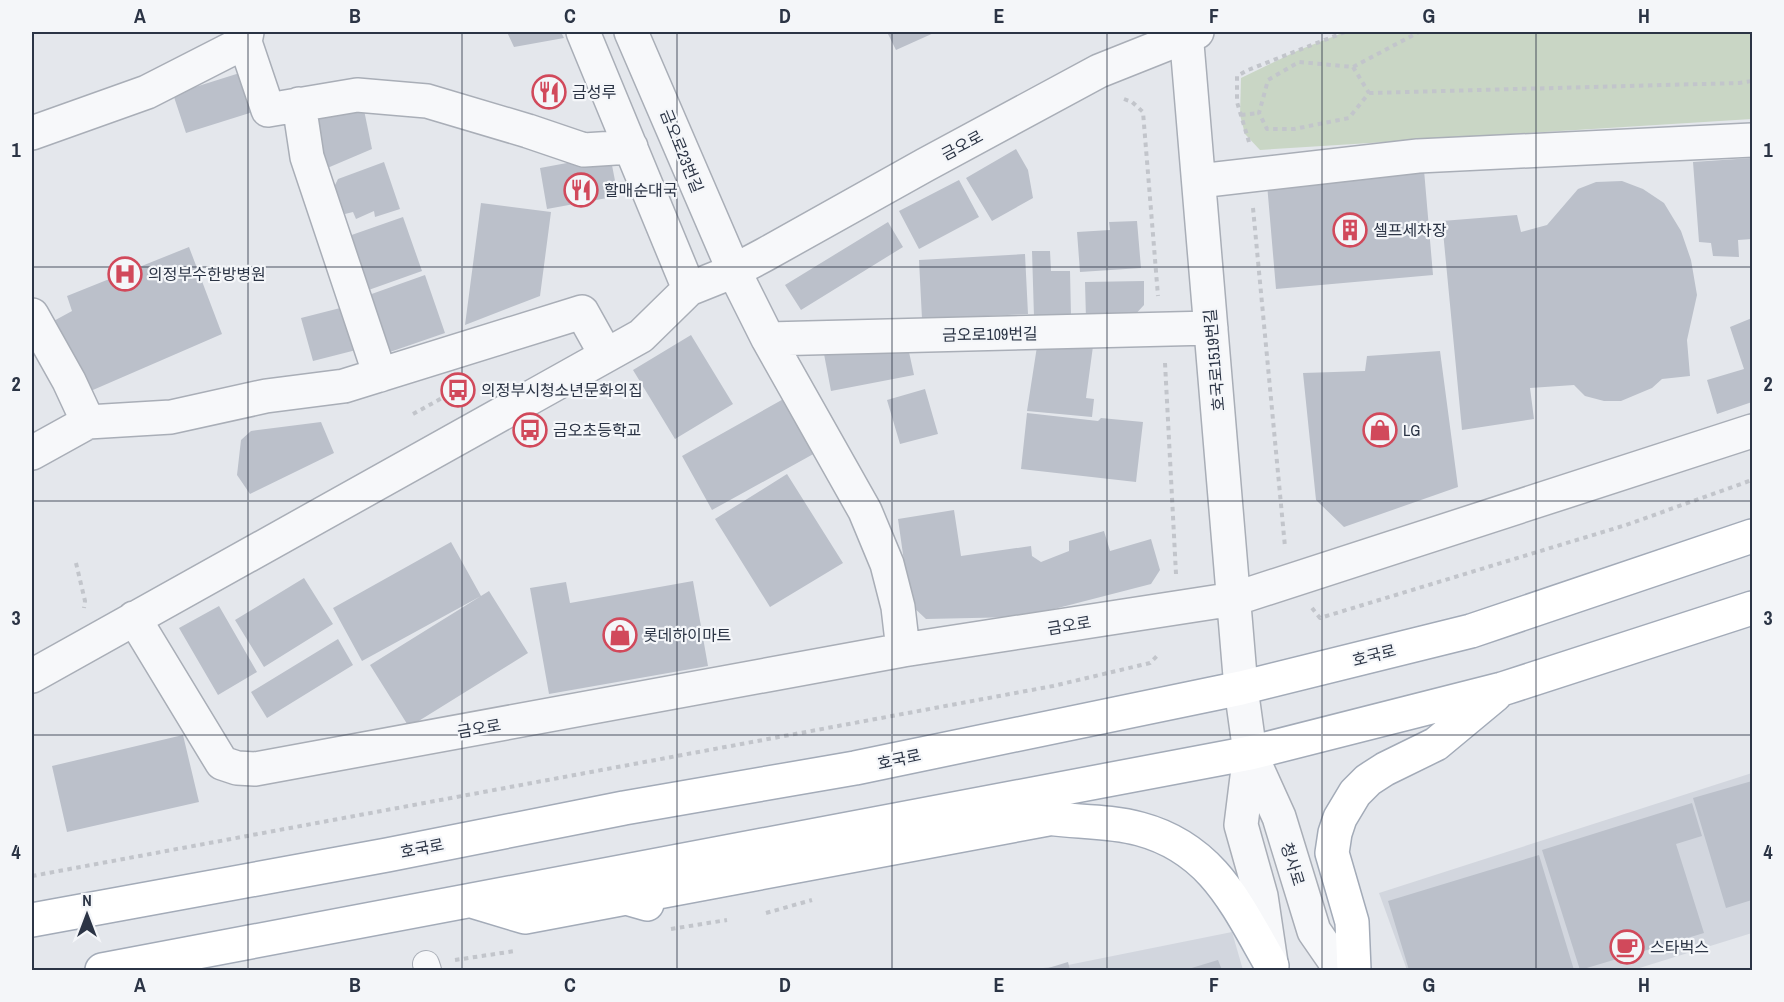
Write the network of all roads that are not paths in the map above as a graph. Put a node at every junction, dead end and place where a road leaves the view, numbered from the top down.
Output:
1 (583, 32) edge
2 (631, 32) edge
3 (1190, 33) edge
4 (246, 37) edge
5 (299, 104) junction
6 (32, 133) edge
7 (1752, 140) edge
8 (631, 147) junction
9 (1199, 181) junction
10 (734, 271) junction
11 (689, 289) junction
12 (32, 315) edge
13 (1211, 328) junction
14 (768, 339) junction
15 (606, 355) junction
16 (380, 375) junction
17 (88, 422) junction
18 (1752, 431) edge
19 (32, 453) edge
20 (1752, 536) edge
21 (1234, 599) junction
22 (1752, 608) edge
23 (134, 618) junction
24 (903, 650) junction
25 (32, 676) edge
26 (1241, 688) junction
27 (1502, 689) junction
28 (1250, 753) junction
29 (975, 804) junction
30 (1048, 819) junction
31 (471, 901) junction
32 (32, 920) edge
33 (1272, 968) edge
34 (102, 970) edge
35 (1341, 970) edge
36 (1354, 970) edge

1 - 8 street
2 - 10 street, 금오로23번길
3 - 9 street, 호국로1519번길
3 - 10 street, 금오로
4 - 5 street
4 - 6 street
5 - 8 street
5 - 16 street
7 - 9 street
8 - 11 street
9 - 13 street, 호국로1519번길
10 - 11 street, 금오로
10 - 14 street
11 - 15 street, 금오로
12 - 17 street
13 - 14 street, 금오로109번길
13 - 21 street, 호국로1519번길
14 - 24 street
15 - 16 street
15 - 23 street, 금오로
16 - 17 street
17 - 19 street
18 - 21 street, 금오로
20 - 26 main road, 호국로
21 - 24 street, 금오로
21 - 26 street, 호국로1519번길
22 - 27 main road
23 - 24 street, 금오로
23 - 25 street, 금오로
26 - 28 street, 청사로
26 - 32 main road, 호국로
27 - 28 main road
27 - 36 main road
28 - 29 main road
28 - 33 street, 청사로
28 - 35 street, 청사로
29 - 30 main road
29 - 31 main road
30 - 31 main road
30 - 33 main road
31 - 34 main road

